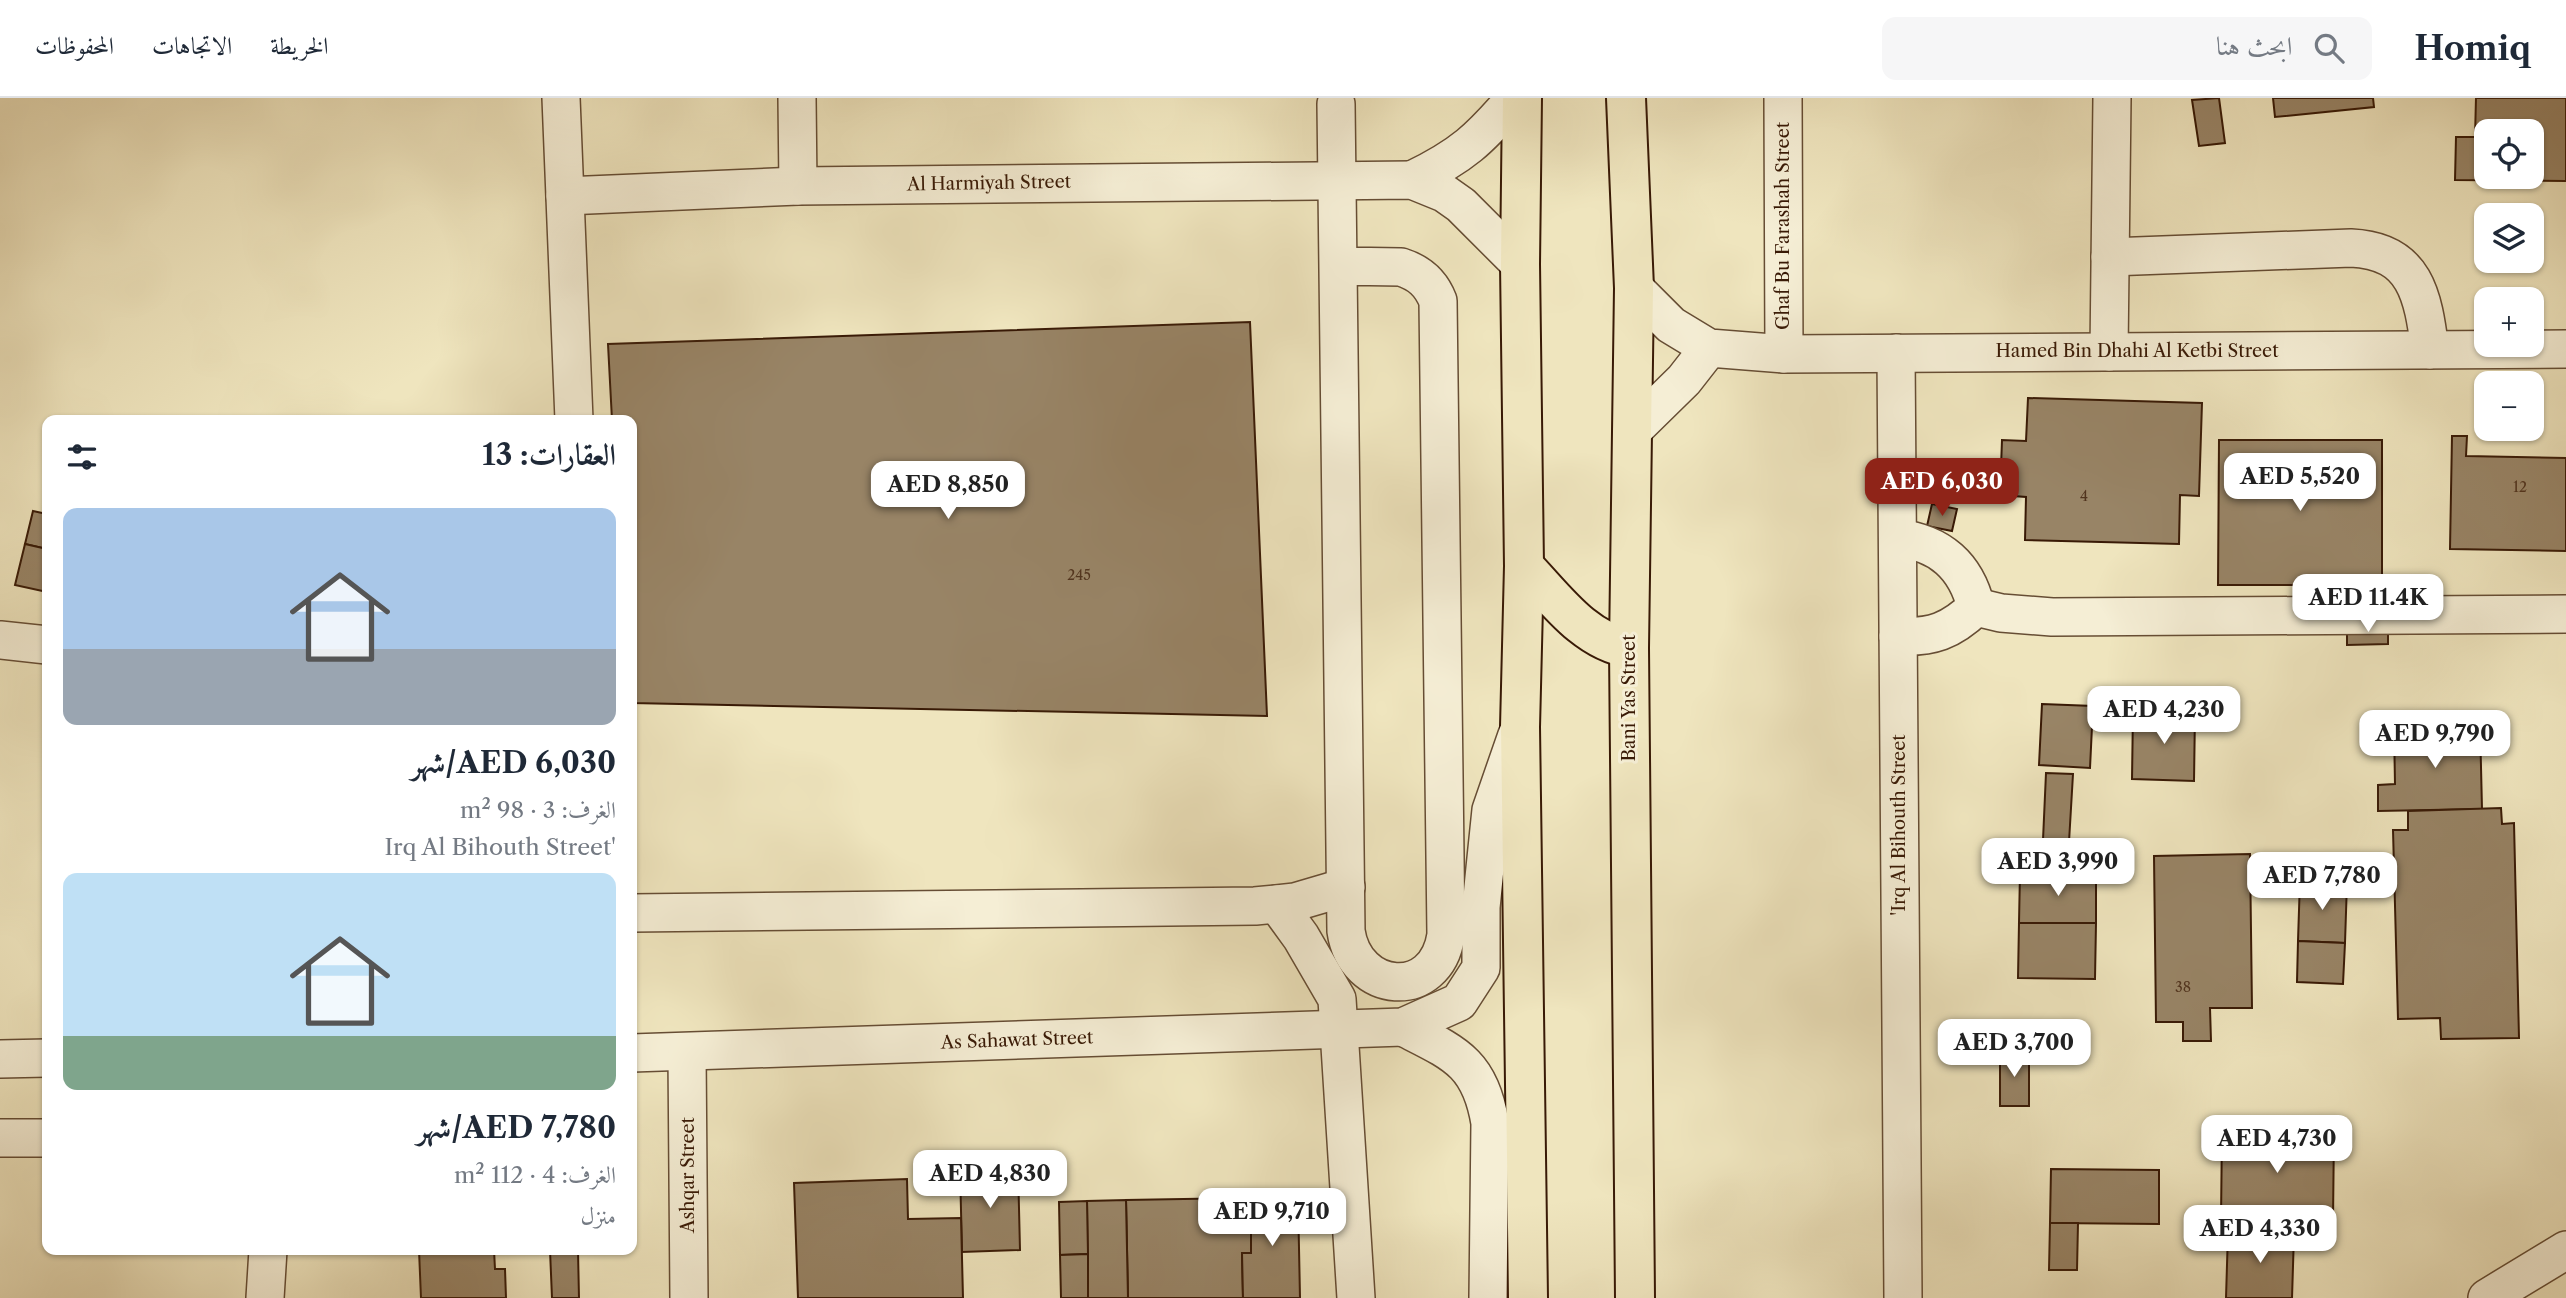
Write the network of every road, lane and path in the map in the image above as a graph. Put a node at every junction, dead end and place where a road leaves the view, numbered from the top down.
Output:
1 (561, 98) edge
2 (797, 98) edge
3 (1515, 98) edge
4 (1522, 98) edge
5 (1626, 98) edge
6 (1783, 98) edge
7 (2112, 98) edge
8 (1336, 104) dead end
9 (1338, 179) junction
10 (1412, 180) junction
11 (798, 186) junction
12 (565, 196) junction
13 (2110, 257) junction
14 (1520, 264) junction
15 (1338, 266) junction
16 (1634, 288) junction
17 (1709, 348) junction
18 (2566, 349) edge
19 (2430, 350) junction
20 (2109, 352) junction
21 (1896, 353) junction
22 (1784, 354) junction
23 (574, 415) edge
24 (1632, 431) junction
25 (1898, 538) junction
26 (1524, 566) junction
27 (1976, 607) junction
28 (2566, 614) edge
29 (1898, 636) junction
30 (0, 640) edge
31 (42, 644) edge
32 (1629, 648) junction
33 (1520, 727) junction
34 (1346, 887) junction
35 (1277, 904) junction
36 (637, 913) edge
37 (1403, 1027) junction
38 (1340, 1028) junction
39 (637, 1053) edge
40 (687, 1053) junction
41 (42, 1058) edge
42 (0, 1059) edge
43 (0, 1138) edge
44 (42, 1138) edge
45 (2566, 1250) edge
46 (268, 1255) edge
47 (265, 1298) edge
48 (689, 1298) edge
49 (1356, 1298) edge
50 (1488, 1298) edge
51 (1528, 1298) edge
52 (1635, 1298) edge
53 (1903, 1298) edge
54 (2487, 1298) edge

1 - 12 street
2 - 11 street
3 - 10 street, Al Harmiyah Street
4 - 14 main road
5 - 16 main road, Bani Yas Street
6 - 22 street, Ghaf Bu Farashah Street
7 - 13 street
8 - 9 street
9 - 10 street, Al Harmiyah Street
9 - 11 street, Al Harmiyah Street
9 - 15 street
10 - 14 street, Al Harmiyah Street
11 - 12 street, Al Harmiyah Street
12 - 23 street
13 - 19 street
13 - 20 street
14 - 26 main road
15 - 34 street
15 - 34 street
16 - 17 street, Hamed Bin Dhahi Al Ketbi Street
16 - 24 main road, Bani Yas Street
17 - 22 street, Hamed Bin Dhahi Al Ketbi Street
17 - 24 street
18 - 19 street, Hamed Bin Dhahi Al Ketbi Street
19 - 20 street, Hamed Bin Dhahi Al Ketbi Street
20 - 21 street, Hamed Bin Dhahi Al Ketbi Street
21 - 22 street, Hamed Bin Dhahi Al Ketbi Street
21 - 25 street, 'Irq Al Bihouth Street
24 - 32 main road, Bani Yas Street
25 - 27 street
25 - 29 street, 'Irq Al Bihouth Street
26 - 32 main road
26 - 33 main road
27 - 28 street
27 - 29 street
29 - 53 street, 'Irq Al Bihouth Street
30 - 31 street
32 - 52 main road, Bani Yas Street
33 - 37 street, As Sahawat Street
33 - 51 main road
34 - 35 street
35 - 36 street
35 - 38 street
37 - 38 street, As Sahawat Street
37 - 50 street, As Sahawat Street
38 - 40 street, As Sahawat Street
38 - 49 street
39 - 40 street, As Sahawat Street
40 - 48 street, Ashqar Street
41 - 42 street
43 - 44 street
45 - 54 street
46 - 47 street

